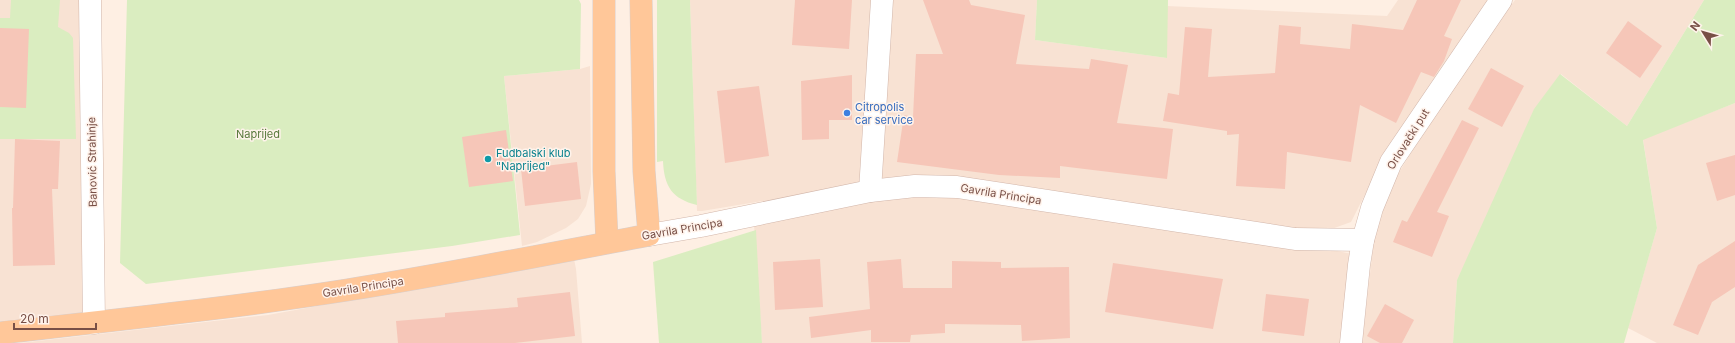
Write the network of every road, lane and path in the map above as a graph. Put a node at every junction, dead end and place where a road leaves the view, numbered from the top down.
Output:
1 (90, 0) edge
2 (604, 0) edge
3 (641, 0) edge
4 (882, 0) edge
5 (1501, 0) edge
6 (870, 191) junction
7 (649, 234) junction
8 (1363, 240) junction
9 (607, 242) junction
10 (94, 323) junction
11 (0, 333) edge
12 (1351, 343) edge

1 - 10 street, Banović Strahinje
2 - 9 main road
3 - 7 main road
4 - 6 street
5 - 8 street, Orlovački put
6 - 7 street, Gavrila Principa
6 - 8 street, Gavrila Principa
7 - 9 main road, Gavrila Principa
8 - 12 street, Orlovački put
9 - 10 main road, Gavrila Principa
10 - 11 main road, Gavrila Principa

